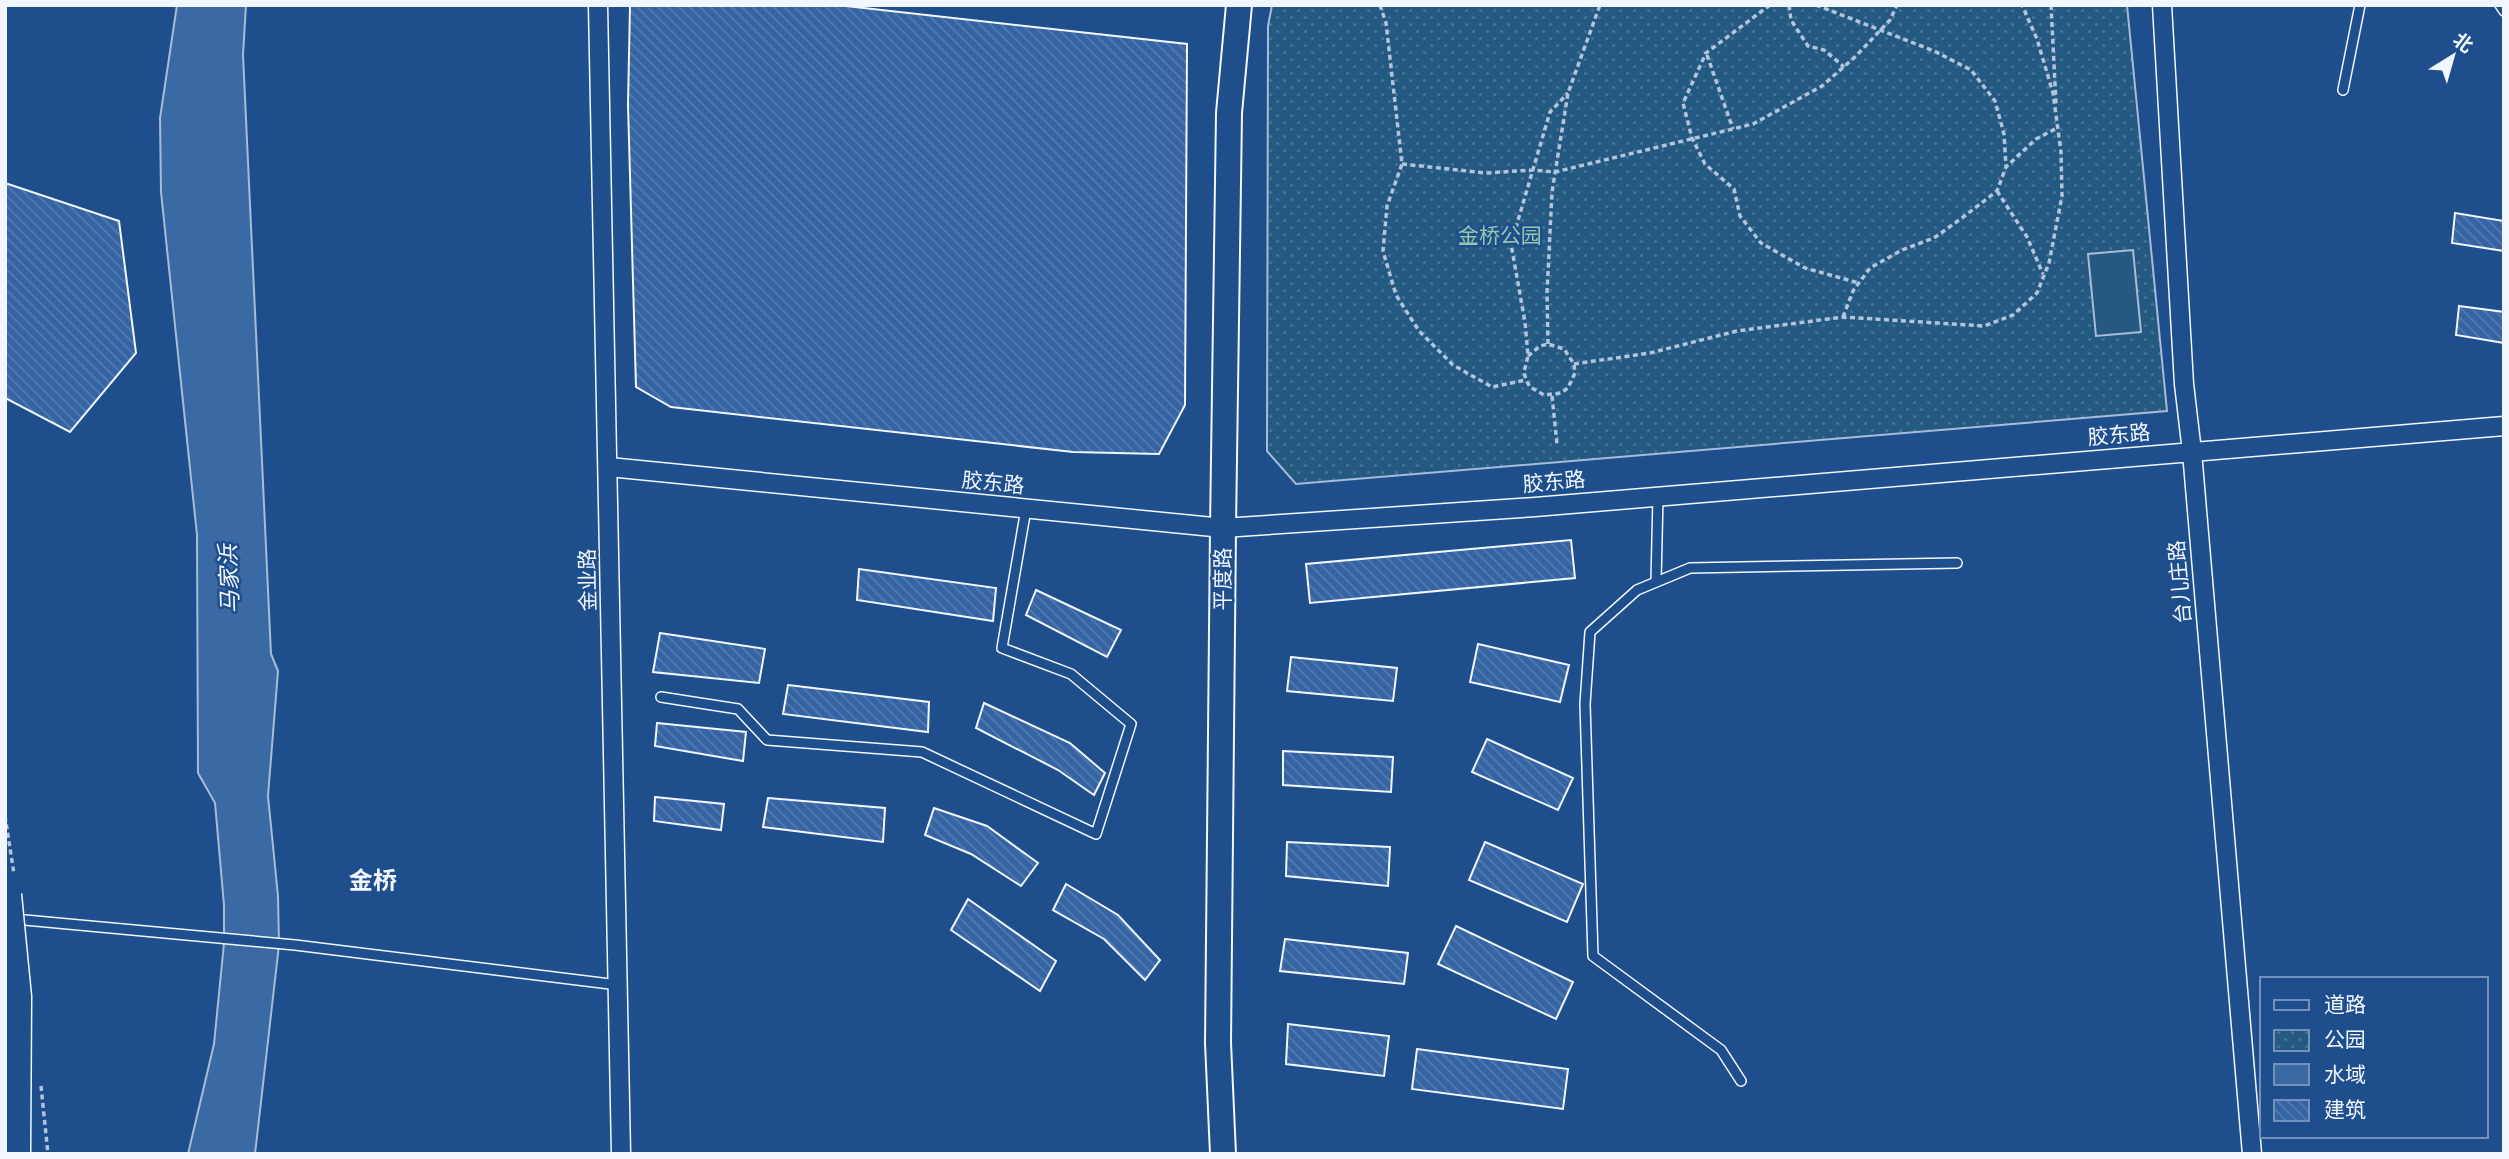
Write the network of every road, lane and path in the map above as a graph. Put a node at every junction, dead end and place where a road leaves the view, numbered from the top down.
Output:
1 (598, 5) edge
2 (1239, 5) edge
3 (1380, 5) edge
4 (1600, 5) edge
5 (1770, 5) edge
6 (1789, 5) edge
7 (1816, 5) edge
8 (1897, 5) edge
9 (2022, 5) edge
10 (2051, 5) edge
11 (2162, 5) edge
12 (2360, 5) edge
13 (2500, 5) edge
14 (2504, 11) edge
15 (1880, 31) junction
16 (1706, 53) junction
17 (1844, 67) junction
18 (2343, 90) dead end
19 (1568, 93) junction
20 (2057, 128) junction
21 (1733, 129) junction
22 (1692, 138) junction
23 (1402, 164) junction
24 (2006, 167) junction
25 (1533, 170) junction
26 (1555, 172) junction
27 (1997, 191) junction
28 (2044, 275) junction
29 (1859, 283) junction
30 (1843, 317) junction
31 (1548, 344) junction
32 (1528, 356) junction
33 (1574, 364) junction
34 (1526, 380) junction
35 (1552, 396) junction
36 (2504, 426) edge
37 (1557, 444) dead end
38 (2192, 452) junction
39 (609, 467) junction
40 (1658, 496) junction
41 (1026, 509) junction
42 (1223, 528) junction
43 (1957, 563) dead end
44 (1656, 582) junction
45 (661, 697) dead end
46 (5, 895) edge
47 (5, 918) edge
48 (618, 985) junction
49 (1741, 1081) dead end
50 (14, 1154) edge
51 (621, 1154) edge
52 (1223, 1154) edge
53 (2252, 1154) edge

1 - 39 street, 金业路
2 - 42 street, 平度路
3 - 23 path
4 - 19 path
5 - 16 path
6 - 17 path
7 - 15 path
8 - 15 path
9 - 20 path
10 - 20 path
11 - 38 street, 台儿庄路
12 - 18 lane
13 - 14 lane
15 - 17 path
15 - 24 path
16 - 21 path
16 - 22 path
17 - 21 path
19 - 25 path
19 - 26 path
20 - 24 path
20 - 28 path
21 - 22 path
22 - 26 path
22 - 29 path
23 - 25 path
23 - 34 path
24 - 27 path
25 - 26 path
25 - 32 path
26 - 31 path
27 - 28 path
27 - 29 path
28 - 30 path
29 - 30 path
30 - 33 path
31 - 32 path
31 - 33 path
32 - 34 path
33 - 35 path
34 - 35 path
35 - 37 path
36 - 38 street, 胶东路
38 - 40 street, 胶东路
38 - 53 street, 台儿庄路
39 - 41 street, 胶东路
39 - 48 street, 金业路
40 - 42 street, 胶东路
40 - 44 lane
41 - 42 street, 胶东路
41 - 45 lane
42 - 52 street, 平度路
43 - 44 lane
44 - 49 lane
46 - 50 highway, bridge
47 - 48 lane
48 - 51 street, 金业路

